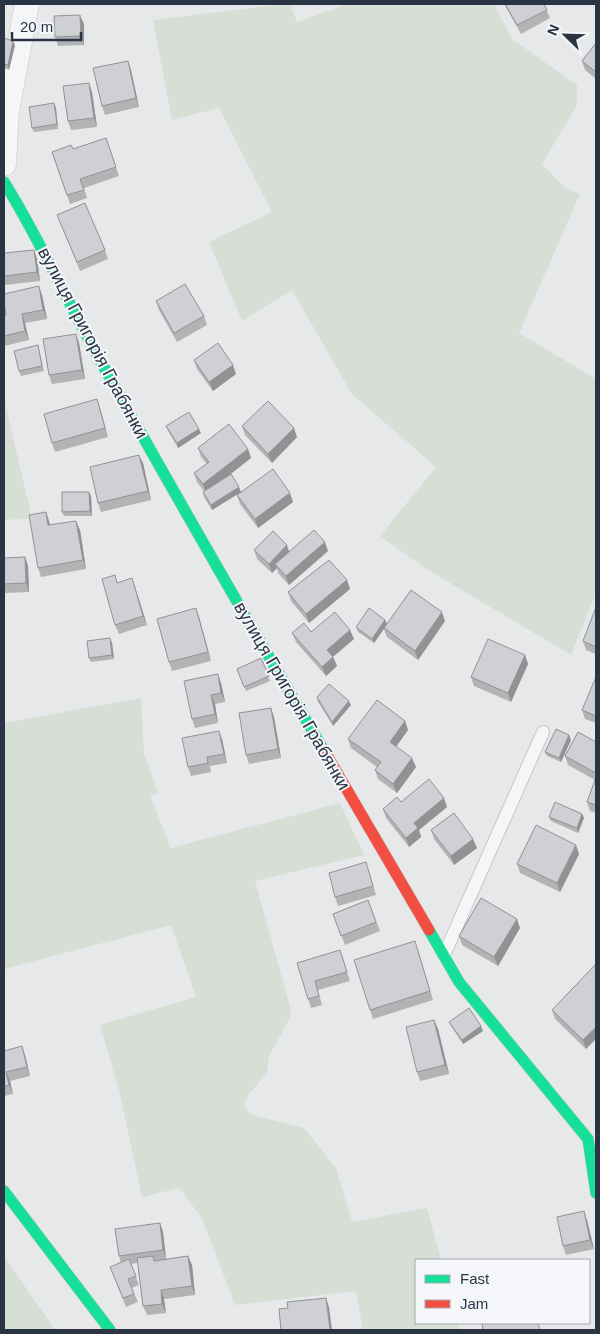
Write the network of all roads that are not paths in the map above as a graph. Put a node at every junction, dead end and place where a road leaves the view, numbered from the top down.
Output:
1 (27, 4) edge
2 (4, 164) edge
3 (4, 182) edge
4 (543, 732) dead end
5 (444, 955) junction
6 (4, 1191) edge
7 (596, 1193) edge
8 (110, 1330) edge

1 - 2 street
3 - 5 street, вулиця Григорія Грабянки
4 - 5 lane
5 - 7 street, вулиця Григорія Грабянки
6 - 8 street

